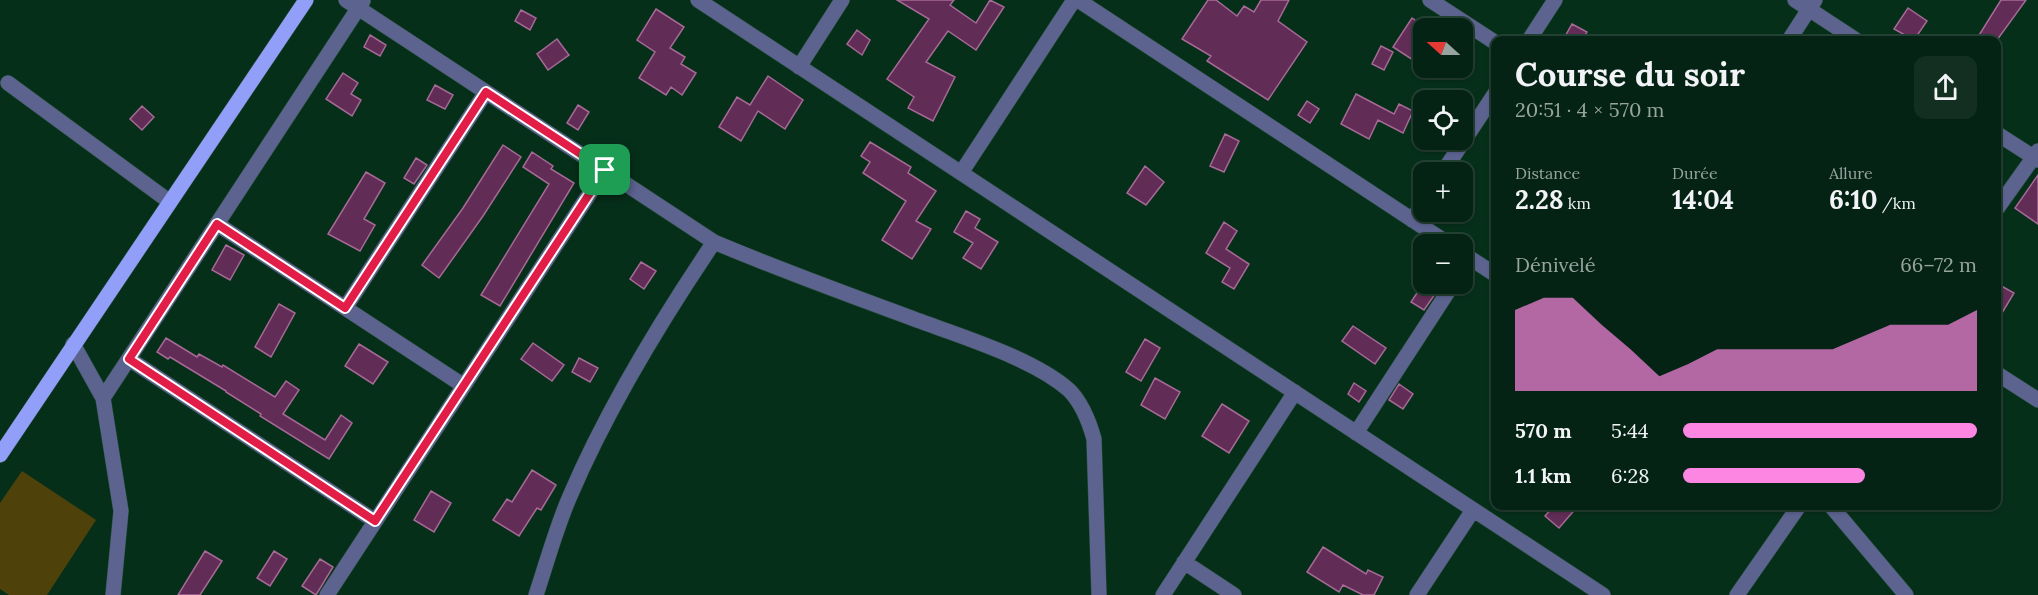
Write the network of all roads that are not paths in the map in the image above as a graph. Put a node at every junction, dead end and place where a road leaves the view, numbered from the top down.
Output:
1 (306, 0) edge
2 (698, 0) edge
3 (842, 0) edge
4 (1076, 0) edge
5 (1430, 0) edge
6 (1556, 0) edge
7 (1795, 0) edge
8 (356, 3) edge
9 (1812, 5) edge
10 (1532, 36) edge
11 (1791, 36) edge
12 (1852, 36) edge
13 (1491, 40) edge
14 (799, 66) junction
15 (8, 83) dead end
16 (486, 92) junction
17 (1491, 100) edge
18 (2001, 136) edge
19 (2036, 156) edge
20 (1450, 162) edge
21 (605, 170) junction
22 (961, 173) junction
23 (170, 202) junction
24 (2001, 203) edge
25 (1412, 220) joint
26 (217, 224) junction
27 (1434, 234) edge
28 (714, 242) junction
29 (1473, 264) edge
30 (1491, 273) edge
31 (1446, 294) edge
32 (345, 308) junction
33 (73, 344) junction
34 (129, 359) junction
35 (2001, 376) edge
36 (464, 386) junction
37 (1295, 392) junction
38 (104, 398) junction
39 (2038, 400) edge
40 (1356, 433) junction
41 (0, 455) edge
42 (1473, 510) junction
43 (1796, 510) edge
44 (1834, 510) edge
45 (375, 521) junction
46 (1184, 562) junction
47 (113, 595) edge
48 (327, 595) edge
49 (536, 595) edge
50 (1099, 595) edge
51 (1162, 595) edge
52 (1234, 595) edge
53 (1417, 595) edge
54 (1603, 595) edge
55 (1737, 595) edge
56 (1906, 595) edge

1 - 23 main road
2 - 14 street
3 - 14 street
4 - 22 street
4 - 25 street
5 - 13 street
6 - 10 street
7 - 9 street
8 - 16 street
8 - 26 street
9 - 11 street
9 - 12 street
14 - 22 street
15 - 23 street
16 - 21 street
16 - 32 street
17 - 20 street
18 - 19 street
19 - 24 street
21 - 28 street
21 - 36 street
22 - 37 street
23 - 33 main road
25 - 27 street
26 - 32 street
26 - 34 street
28 - 49 street
28 - 50 street
29 - 30 street
31 - 40 street
32 - 36 street
33 - 38 street
33 - 41 main road
34 - 38 street
34 - 45 street
35 - 39 street
36 - 45 street
37 - 40 street
37 - 46 street
38 - 47 street
40 - 42 street
42 - 53 street
42 - 54 street
43 - 55 street
44 - 56 street
45 - 48 street
46 - 51 street
46 - 52 street

